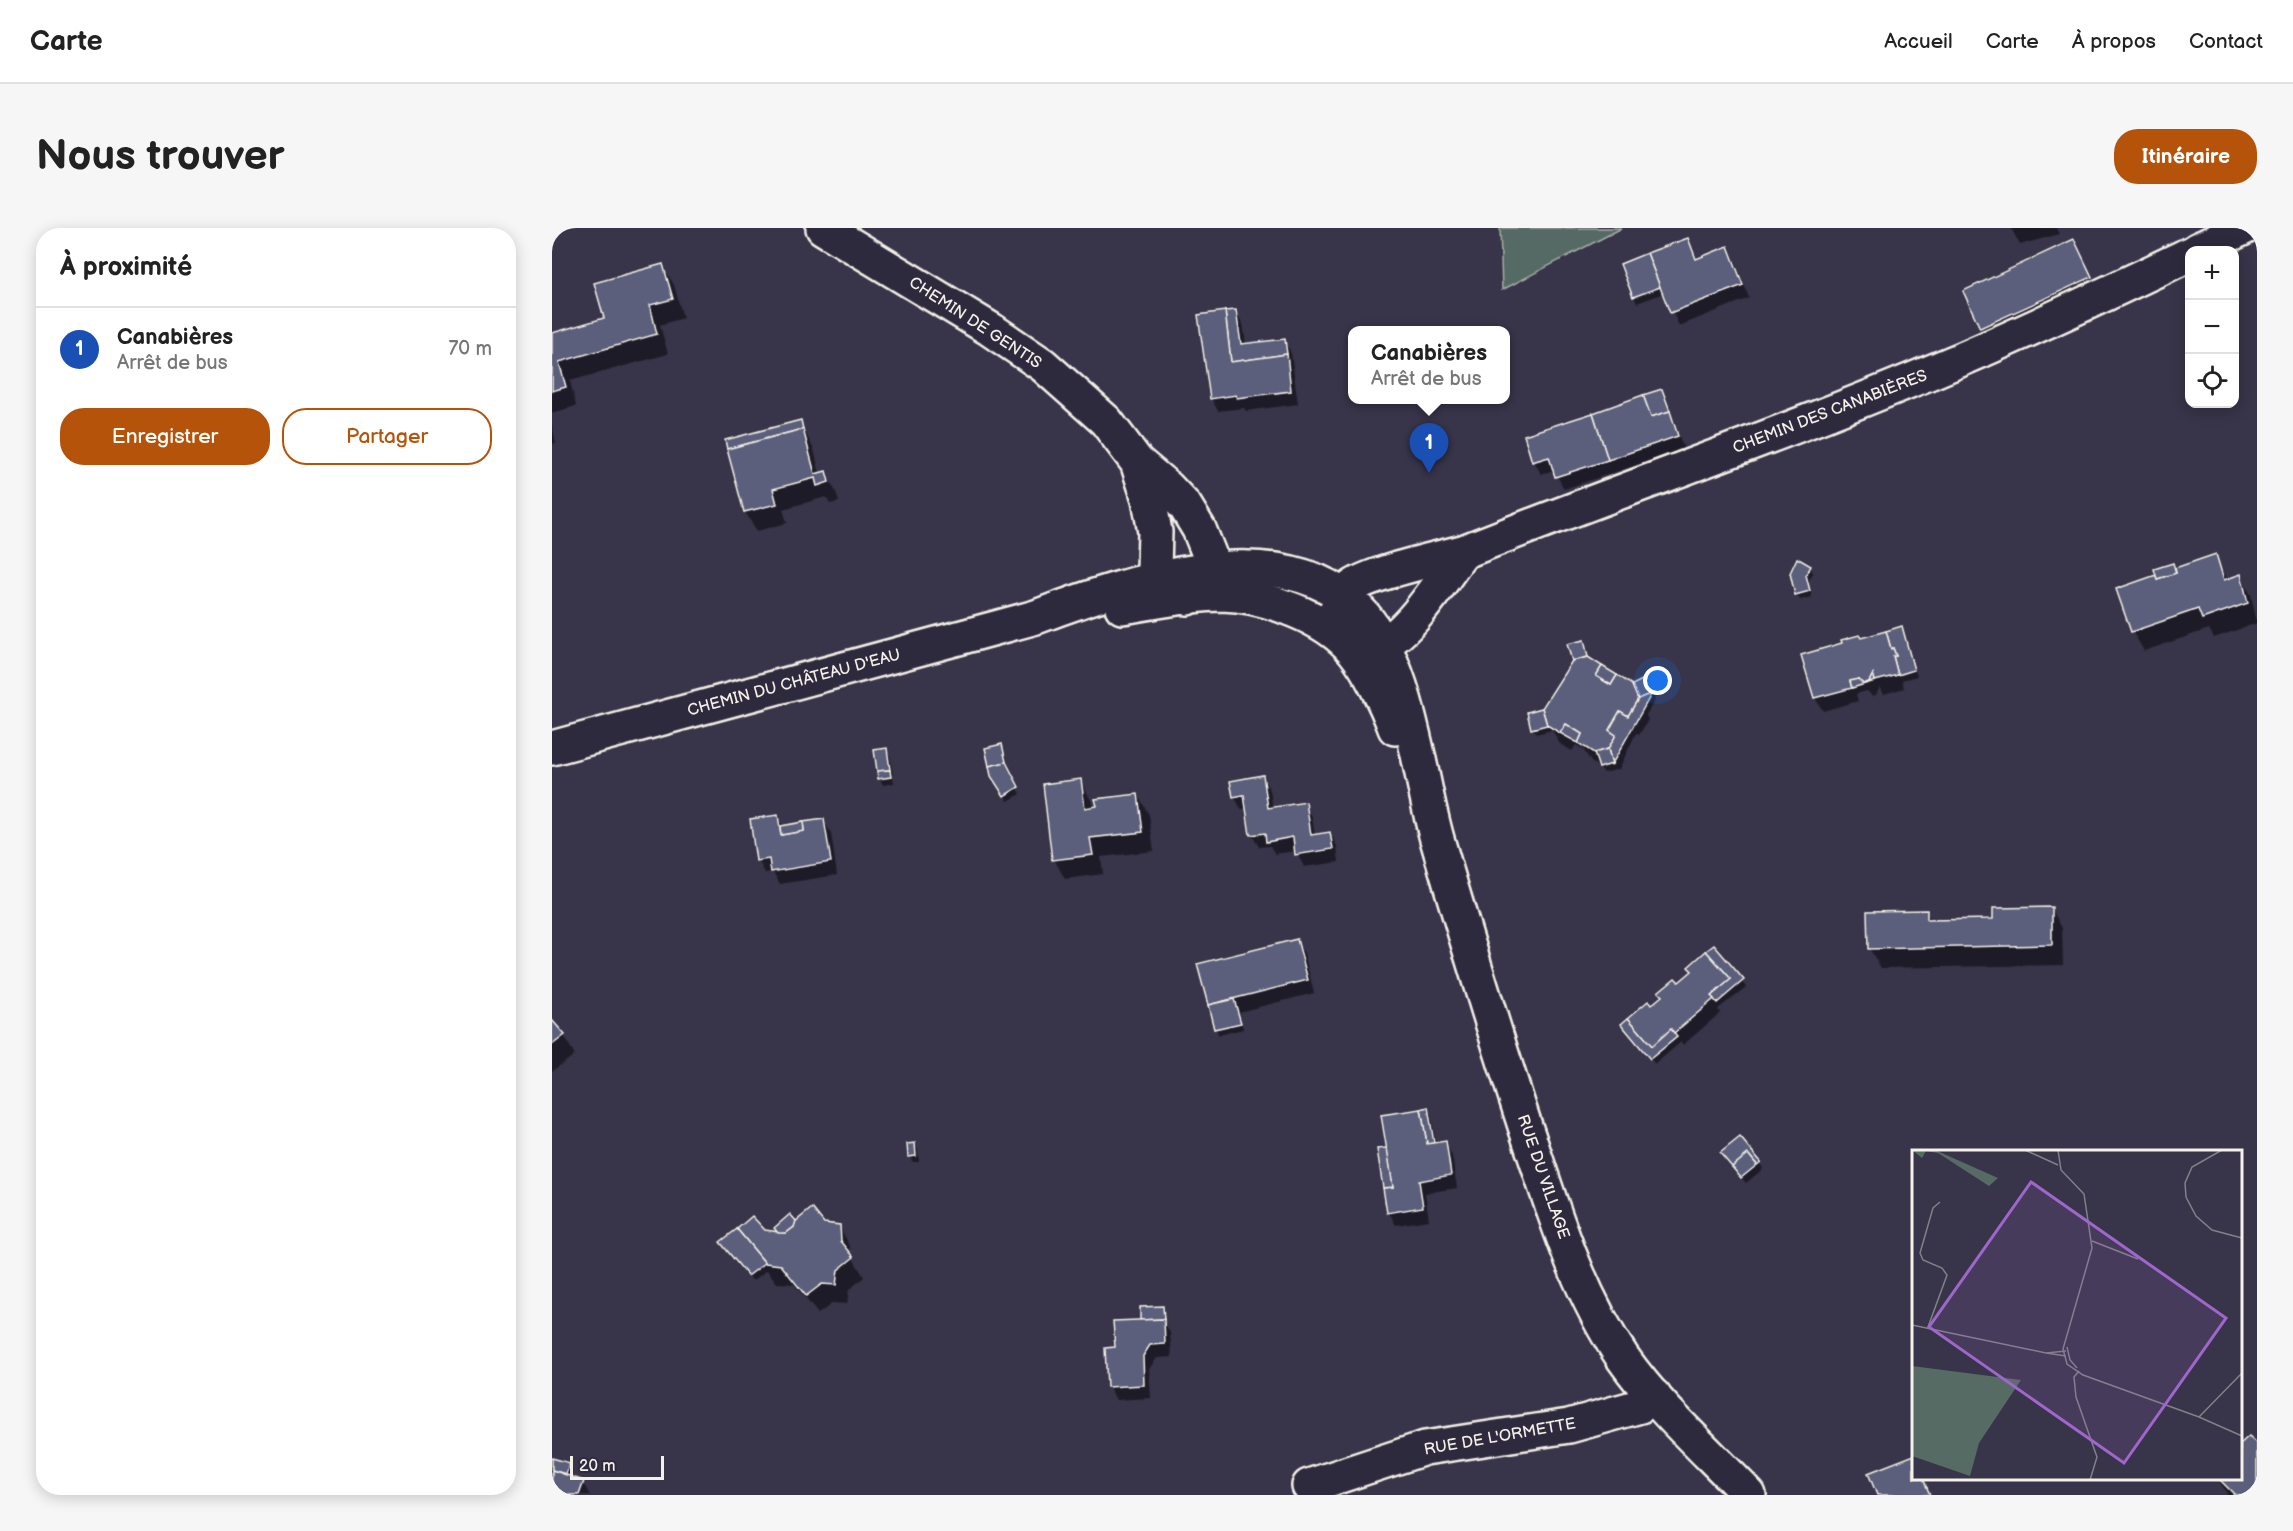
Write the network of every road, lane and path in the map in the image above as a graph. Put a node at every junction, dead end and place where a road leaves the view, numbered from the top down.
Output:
1 (824, 228) edge
2 (2244, 228) edge
3 (2206, 246) edge
4 (2185, 256) edge
5 (1137, 462) junction
6 (1463, 552) junction
7 (1208, 570) junction
8 (1157, 579) junction
9 (1187, 598) junction
10 (1344, 598) junction
11 (1036, 617) junction
12 (1356, 638) junction
13 (552, 748) edge
14 (1654, 1396) junction
15 (1310, 1486) dead end
16 (1749, 1495) edge

1 - 5 street, CHEMIN DE GENTIS
2 - 3 street
4 - 6 street, CHEMIN DES CANABIÈRES
5 - 7 street, CHEMIN DE GENTIS
5 - 8 street, CHEMIN DE GENTIS
6 - 10 street, CHEMIN DES CANABIÈRES
6 - 12 street
7 - 8 street, CHEMIN DU CHÂTEAU D'EAU
7 - 9 street
7 - 10 street, CHEMIN DU CHÂTEAU D'EAU
8 - 9 street
8 - 11 street, CHEMIN DU CHÂTEAU D'EAU
9 - 11 street, CHEMIN DU CHÂTEAU D'EAU
9 - 12 street, CHEMIN DU CHÂTEAU D'EAU
10 - 12 street, CHEMIN DES CANABIÈRES
11 - 13 street, CHEMIN DU CHÂTEAU D'EAU
12 - 14 street, RUE DU VILLAGE
14 - 15 street, RUE DE L'ORMETTE
14 - 16 street, RUE DU VILLAGE

